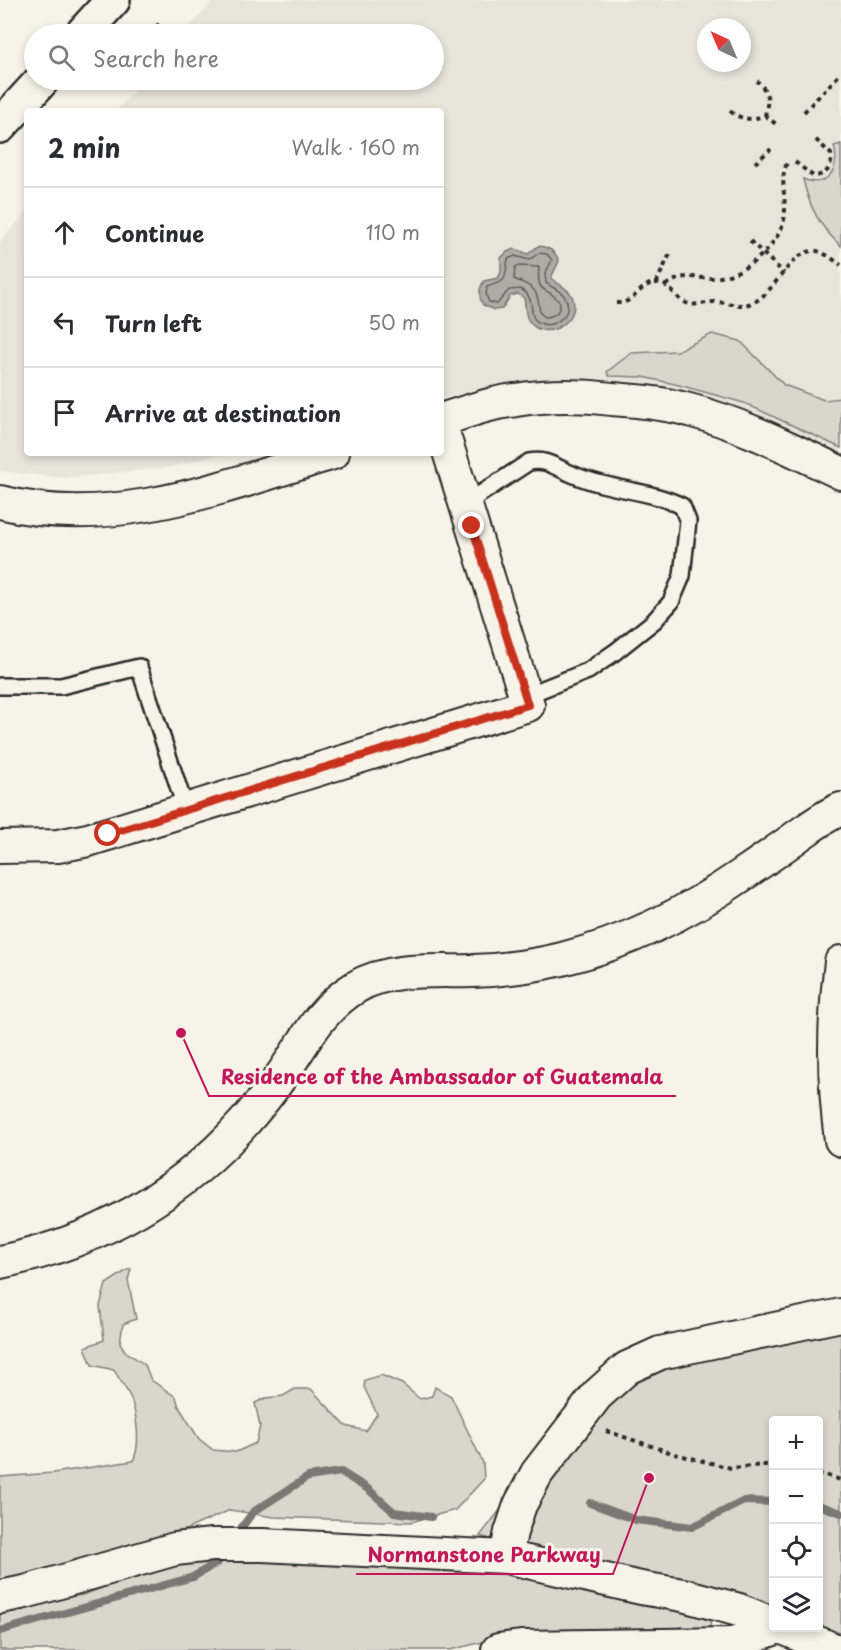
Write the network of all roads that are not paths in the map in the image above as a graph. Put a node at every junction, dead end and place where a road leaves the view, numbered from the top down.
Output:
1 (113, 0) edge
2 (91, 24) edge
3 (33, 90) edge
4 (0, 126) edge
5 (444, 419) edge
6 (444, 436) edge
7 (323, 456) edge
8 (841, 472) edge
9 (0, 502) edge
10 (465, 504) junction
11 (0, 686) edge
12 (525, 696) junction
13 (841, 809) edge
14 (186, 810) junction
15 (0, 847) edge
16 (841, 962) edge
17 (841, 1140) edge
18 (0, 1262) edge
19 (841, 1315) edge
20 (506, 1557) junction
21 (0, 1597) edge
22 (769, 1623) edge
23 (769, 1628) edge
24 (792, 1632) edge
25 (498, 1650) edge
26 (835, 1650) edge

1 - 2 main road
3 - 4 main road
5 - 8 street
6 - 10 street
7 - 9 street
10 - 12 street
10 - 12 lane
11 - 14 lane
12 - 14 street
13 - 18 street
14 - 15 street
16 - 17 street
19 - 20 street
20 - 21 street
20 - 22 street
23 - 25 street
24 - 26 street

